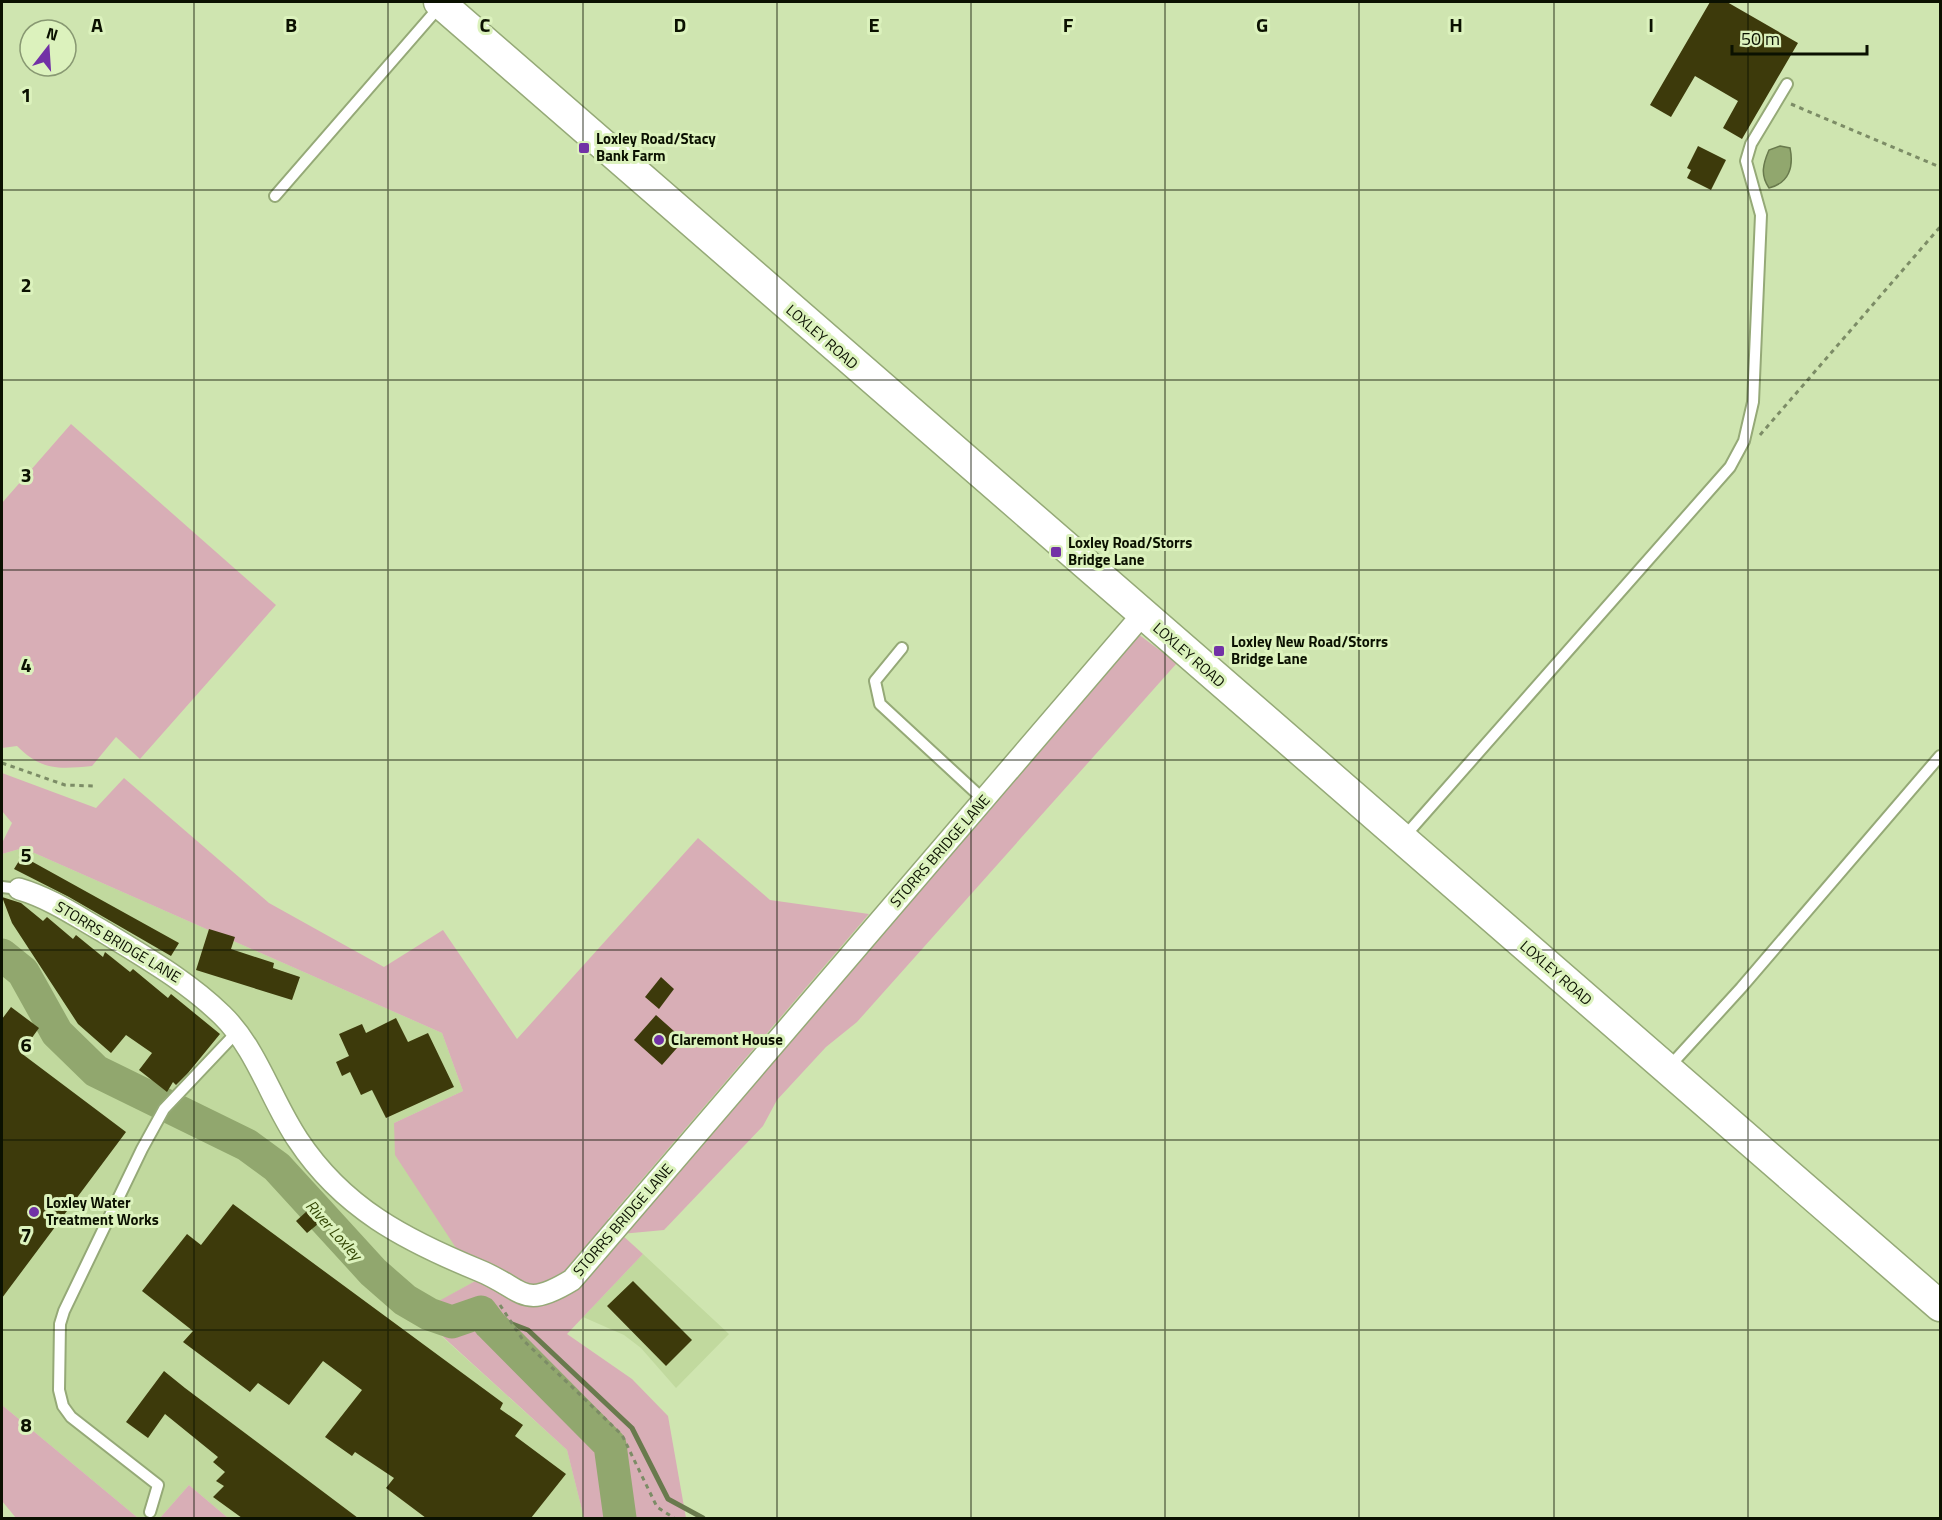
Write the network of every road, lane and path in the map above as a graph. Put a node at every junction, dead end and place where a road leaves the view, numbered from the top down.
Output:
1 (440, 3) edge
2 (1787, 84) dead end
3 (1778, 99) junction
4 (1941, 167) edge
5 (275, 196) dead end
6 (1941, 227) edge
7 (1744, 441) junction
8 (1142, 615) junction
9 (902, 648) dead end
10 (1941, 756) edge
11 (2, 763) edge
12 (94, 786) dead end
13 (984, 800) junction
14 (1401, 839) junction
15 (10, 888) edge
16 (236, 1033) junction
17 (1667, 1069) junction
18 (1941, 1306) edge
19 (506, 1311) dead end
20 (150, 1512) dead end
21 (674, 1518) edge

1 - 5 lane
1 - 8 main road, LOXLEY ROAD
2 - 3 lane
3 - 4 path
3 - 7 lane
6 - 7 path
7 - 14 lane
8 - 13 street, STORRS BRIDGE LANE
8 - 14 main road, LOXLEY ROAD
9 - 13 lane
10 - 17 lane
11 - 12 path
13 - 16 street, STORRS BRIDGE LANE
14 - 17 main road, LOXLEY ROAD
15 - 16 street, STORRS BRIDGE LANE
16 - 20 lane
17 - 18 main road, LOXLEY ROAD
19 - 21 path

